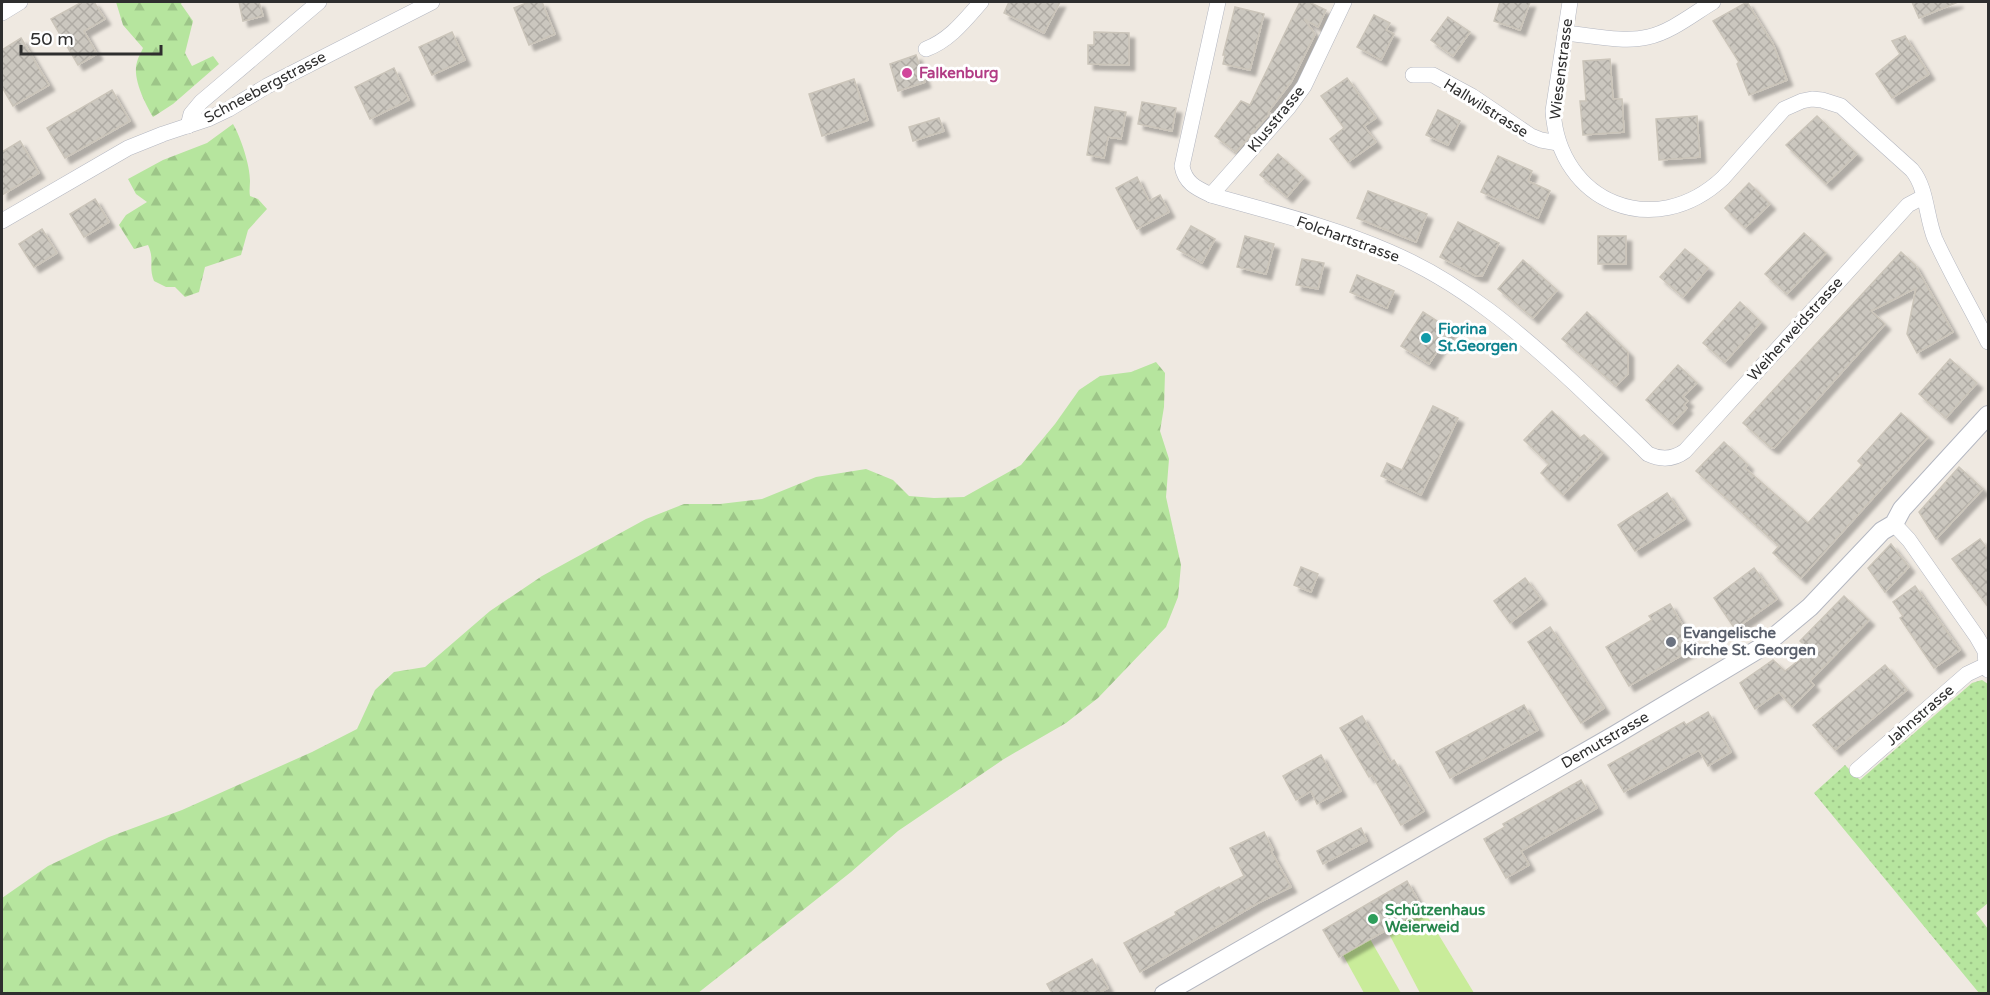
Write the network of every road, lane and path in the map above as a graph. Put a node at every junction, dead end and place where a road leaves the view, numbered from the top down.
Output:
1 (20, 2) edge
2 (319, 2) edge
3 (432, 2) edge
4 (981, 2) edge
5 (1218, 2) edge
6 (1344, 2) edge
7 (1570, 2) edge
8 (1713, 2) edge
9 (2, 13) edge
10 (1565, 33) junction
11 (926, 49) dead end
12 (1413, 75) dead end
13 (188, 126) junction
14 (1558, 143) junction
15 (1211, 195) junction
16 (1923, 197) junction
17 (2, 221) edge
18 (1989, 342) edge
19 (1989, 415) edge
20 (1666, 459) joint
21 (1894, 524) junction
22 (1987, 668) edge
23 (1857, 770) dead end
24 (1164, 993) edge

1 - 9 street
2 - 13 street
3 - 13 street, Schneebergstrasse
4 - 11 street
5 - 15 street, Folchartstrasse
6 - 15 street, Klusstrasse
7 - 10 street, Wiesenstrasse
8 - 10 street
10 - 14 street, Wiesenstrasse
12 - 14 street, Hallwilstrasse
13 - 17 street, Schneebergstrasse
14 - 16 street, Wiesenstrasse
15 - 20 street, Folchartstrasse
16 - 18 street, Wiesenstrasse
16 - 20 street, Weiherweidstrasse
19 - 21 street, Demutstrasse
21 - 22 street
21 - 24 street, Demutstrasse
22 - 23 street, Jahnstrasse

